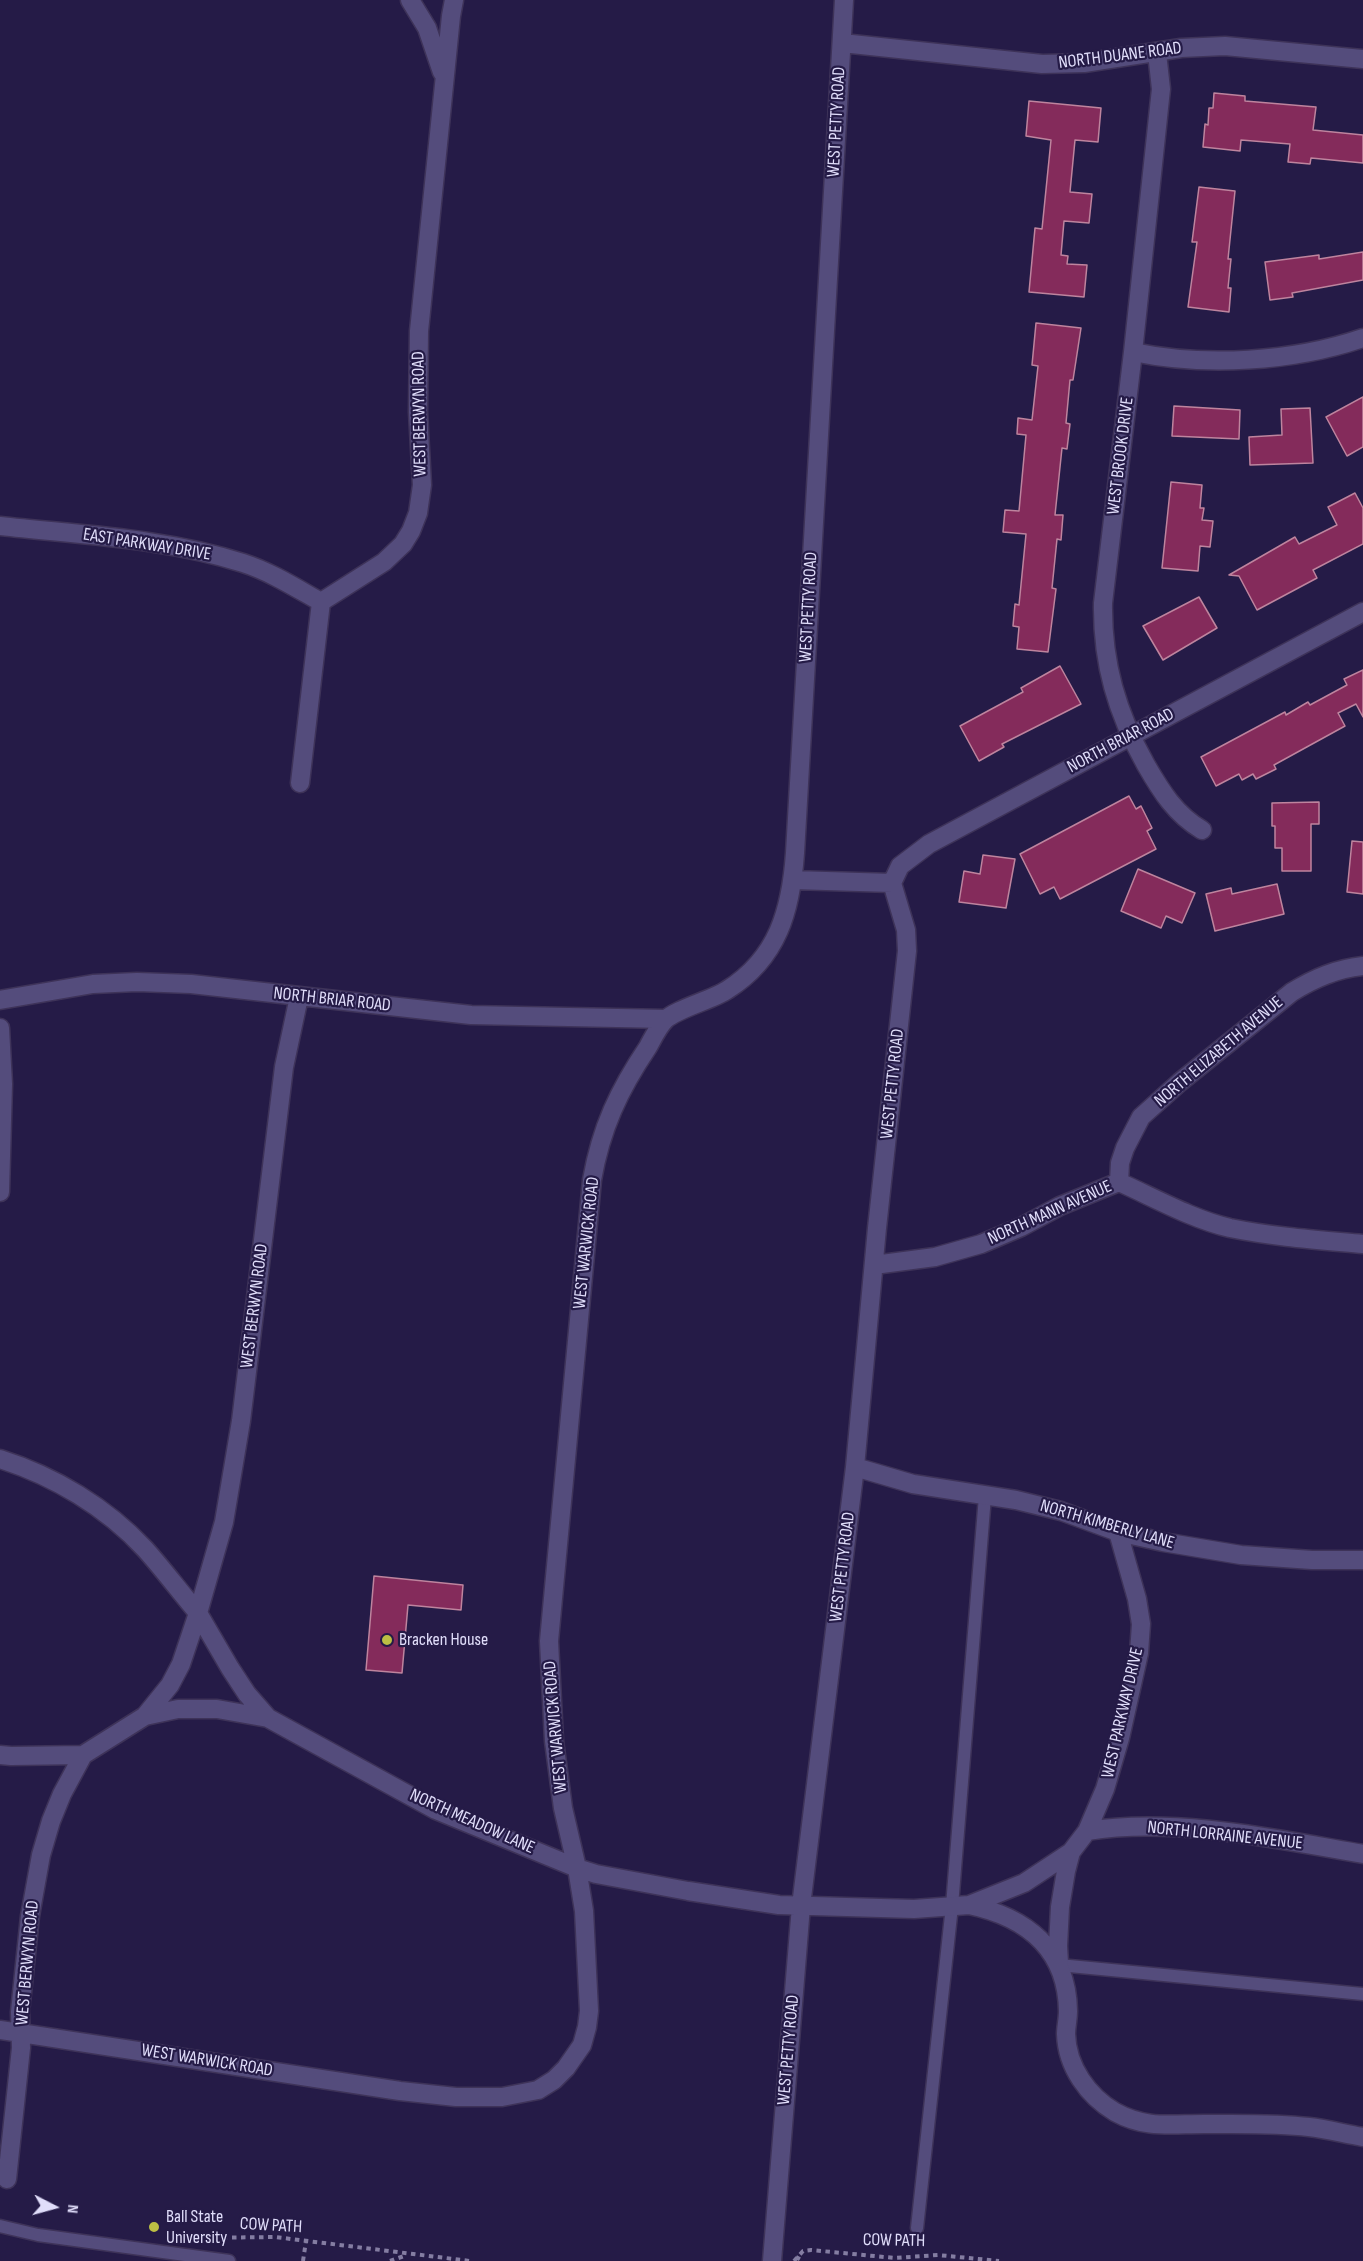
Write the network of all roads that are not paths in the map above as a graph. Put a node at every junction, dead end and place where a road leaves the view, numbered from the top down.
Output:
1 (410, 0) edge
2 (454, 0) edge
3 (844, 0) edge
4 (842, 44) junction
5 (1157, 53) junction
6 (1363, 59) edge
7 (444, 80) junction
8 (1363, 338) edge
9 (1133, 352) junction
10 (0, 526) edge
11 (321, 602) junction
12 (1363, 612) edge
13 (1130, 736) junction
14 (300, 783) dead end
15 (1202, 830) dead end
16 (793, 880) junction
17 (892, 883) junction
18 (1363, 966) edge
19 (299, 997) junction
20 (0, 1000) edge
21 (666, 1019) junction
22 (0, 1028) edge
23 (1119, 1182) junction
24 (0, 1192) edge
25 (1363, 1244) edge
26 (874, 1265) junction
27 (0, 1459) edge
28 (855, 1467) junction
29 (985, 1496) junction
30 (1118, 1532) junction
31 (1363, 1560) edge
32 (198, 1613) junction
33 (145, 1716) junction
34 (268, 1718) junction
35 (0, 1755) edge
36 (83, 1755) junction
37 (1087, 1831) junction
38 (1071, 1852) junction
39 (1363, 1854) edge
40 (577, 1868) junction
41 (960, 1905) junction
42 (801, 1906) junction
43 (1059, 1965) junction
44 (1363, 1994) edge
45 (0, 2030) edge
46 (21, 2033) junction
47 (1363, 2137) edge
48 (7, 2179) dead end
49 (0, 2226) edge
50 (917, 2228) dead end
51 (229, 2261) edge
52 (772, 2261) edge

1 - 7 street
2 - 7 street, WEST BERWYN ROAD
3 - 4 street, WEST PETTY ROAD
4 - 5 street, NORTH DUANE ROAD
4 - 16 street, WEST PETTY ROAD
5 - 6 street, NORTH DUANE ROAD
5 - 9 street, WEST BROOK DRIVE
7 - 11 street, WEST BERWYN ROAD
8 - 9 street
9 - 13 street, WEST BROOK DRIVE
10 - 11 street, EAST PARKWAY DRIVE
11 - 14 street
12 - 13 street, NORTH BRIAR ROAD
13 - 15 street, WEST BROOK DRIVE
13 - 17 street, NORTH BRIAR ROAD
16 - 17 street
16 - 21 street
17 - 26 street, WEST PETTY ROAD
18 - 23 street, NORTH ELIZABETH AVENUE
19 - 20 street, NORTH BRIAR ROAD
19 - 21 street, NORTH BRIAR ROAD
19 - 32 street, WEST BERWYN ROAD
21 - 40 street, WEST WARWICK ROAD
22 - 24 street
23 - 25 street, NORTH MANN AVENUE
23 - 26 street, NORTH MANN AVENUE
26 - 28 street, WEST PETTY ROAD
27 - 32 street
28 - 29 street, NORTH KIMBERLY LANE
28 - 42 street, WEST PETTY ROAD
29 - 30 street, NORTH KIMBERLY LANE
29 - 41 lane
30 - 31 street, NORTH KIMBERLY LANE
30 - 37 street, WEST PARKWAY DRIVE
32 - 33 street, WEST BERWYN ROAD
32 - 34 street
33 - 34 street, NORTH MEADOW LANE
33 - 36 street, NORTH MEADOW LANE
34 - 40 street, NORTH MEADOW LANE
35 - 36 street
36 - 46 street, WEST BERWYN ROAD
37 - 38 street, WEST PARKWAY DRIVE
37 - 39 street, NORTH LORRAINE AVENUE
38 - 41 street, WEST PARKWAY DRIVE
38 - 43 street, WEST PARKWAY DRIVE
40 - 42 street, NORTH MEADOW LANE
40 - 46 street, WEST WARWICK ROAD
41 - 42 street, NORTH MEADOW LANE
41 - 43 street
41 - 50 lane
42 - 52 street, WEST PETTY ROAD
43 - 44 lane
43 - 47 street
45 - 46 street, WEST WARWICK ROAD
46 - 48 street, WEST BERWYN ROAD
49 - 51 lane

